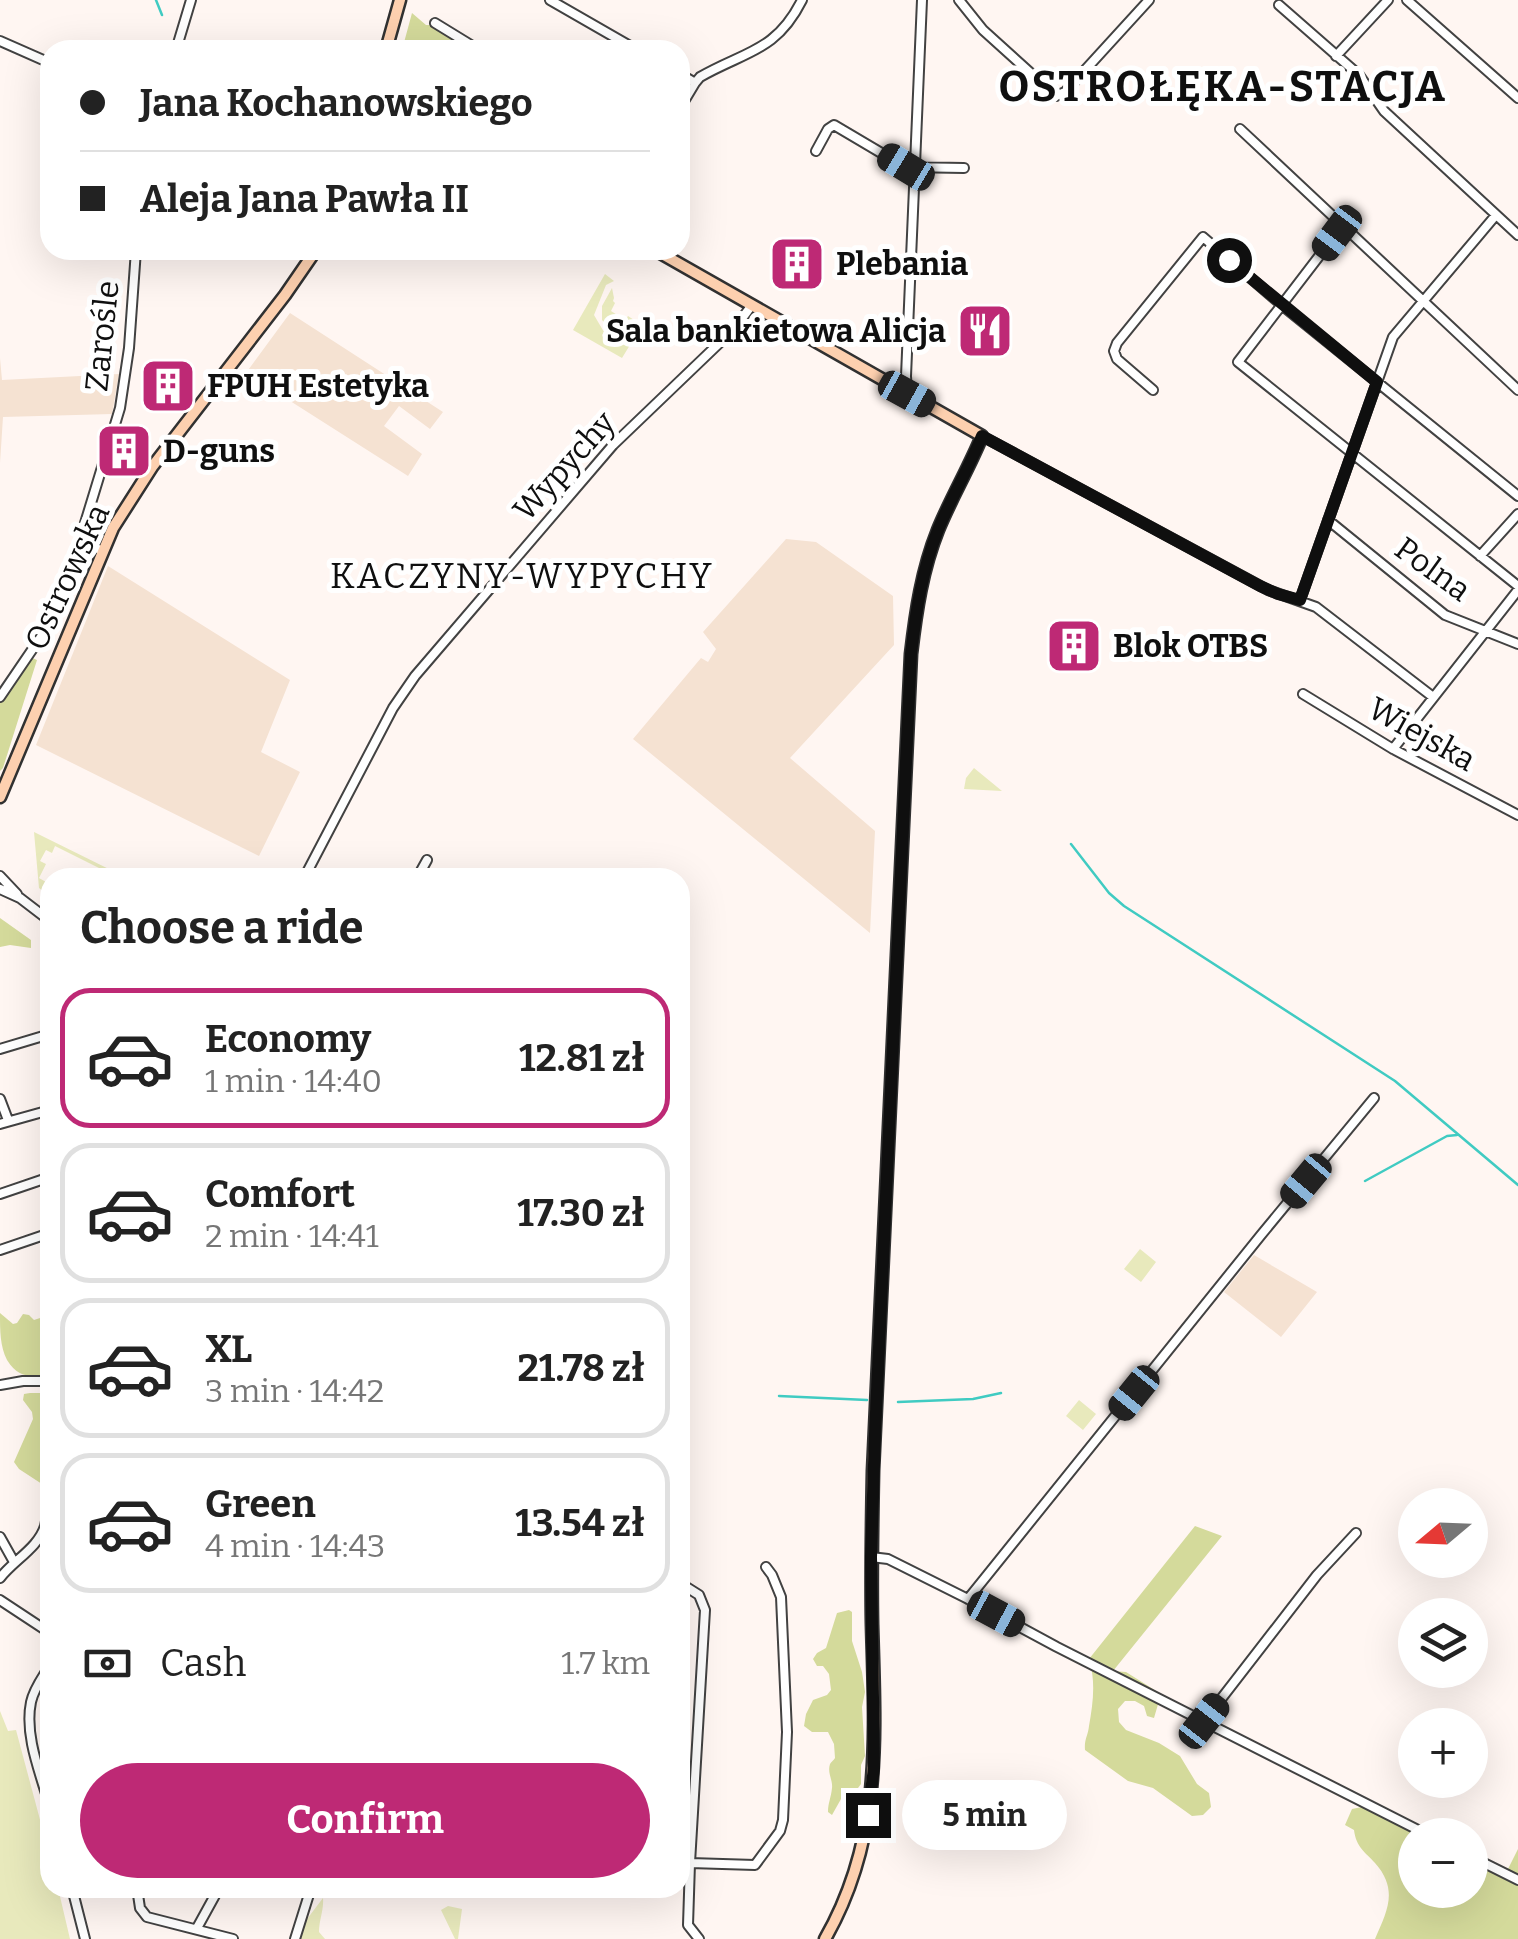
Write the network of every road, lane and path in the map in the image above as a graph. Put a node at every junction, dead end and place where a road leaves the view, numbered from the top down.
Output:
1 (191, 0) edge
2 (400, 0) edge
3 (550, 0) edge
4 (802, 0) edge
5 (922, 0) edge
6 (959, 0) edge
7 (1150, 0) edge
8 (1388, 0) edge
9 (1408, 0) edge
10 (1279, 5) dead end
11 (434, 23) dead end
12 (179, 40) edge
13 (389, 40) edge
14 (460, 40) edge
15 (620, 40) edge
16 (0, 41) edge
17 (1336, 56) junction
18 (40, 58) edge
19 (690, 80) edge
20 (694, 83) junction
21 (690, 90) edge
22 (1518, 98) edge
23 (1240, 129) dead end
24 (816, 151) dead end
25 (916, 168) junction
26 (964, 168) dead end
27 (1496, 215) junction
28 (1343, 225) junction
29 (1518, 235) edge
30 (135, 260) edge
31 (309, 260) edge
32 (672, 260) edge
33 (1425, 301) junction
34 (752, 306) junction
35 (1283, 306) junction
36 (1377, 382) junction
37 (1153, 390) dead end
38 (1518, 390) edge
39 (907, 394) junction
40 (982, 436) junction
41 (1352, 453) junction
42 (1518, 496) edge
43 (1518, 514) edge
44 (1328, 520) junction
45 (79, 542) junction
46 (103, 551) junction
47 (1480, 556) junction
48 (1518, 588) edge
49 (1300, 600) junction
50 (1485, 631) junction
51 (1518, 644) edge
52 (1303, 694) dead end
53 (0, 696) edge
54 (1434, 698) junction
55 (1393, 748) junction
56 (0, 797) edge
57 (1518, 815) edge
58 (426, 860) dead end
59 (309, 868) edge
60 (422, 868) edge
61 (0, 876) edge
62 (0, 889) edge
63 (20, 898) junction
64 (40, 913) edge
65 (40, 1037) edge
66 (0, 1049) edge
67 (1374, 1098) dead end
68 (0, 1099) edge
69 (40, 1113) edge
70 (4, 1122) edge
71 (40, 1180) edge
72 (0, 1194) edge
73 (40, 1236) edge
74 (0, 1250) edge
75 (40, 1381) edge
76 (0, 1385) edge
77 (1356, 1533) dead end
78 (0, 1537) edge
79 (40, 1538) edge
80 (871, 1557) junction
81 (14, 1562) junction
82 (766, 1567) dead end
83 (0, 1578) edge
84 (690, 1590) edge
85 (968, 1599) junction
86 (0, 1600) edge
87 (40, 1626) edge
88 (40, 1683) edge
89 (1204, 1721) junction
90 (40, 1768) edge
91 (1398, 1820) edge
92 (690, 1863) joint
93 (1488, 1865) edge
94 (1518, 1880) edge
95 (75, 1898) edge
96 (138, 1898) edge
97 (213, 1898) edge
98 (308, 1898) edge
99 (689, 1898) edge
100 (196, 1928) junction
101 (85, 1939) edge
102 (233, 1939) edge
103 (296, 1939) edge
104 (699, 1939) edge
105 (824, 1939) edge

1 - 12 street
2 - 13 street
3 - 15 street
4 - 20 street
5 - 25 street
6 - 7 street
8 - 17 street
9 - 22 street
10 - 17 street
11 - 14 street
16 - 18 street
17 - 27 street
19 - 20 street
20 - 21 street
23 - 28 street
24 - 25 street
25 - 26 street
25 - 39 street
27 - 29 street
27 - 33 street
28 - 33 street
28 - 35 street
30 - 45 street, Zarośle
31 - 46 street, Ostrowska
32 - 34 street
33 - 36 street
33 - 38 street
34 - 39 street
34 - 59 street, Wypychy
35 - 36 street
35 - 37 street
35 - 41 street
36 - 41 street
36 - 42 street
39 - 40 street
40 - 49 street
40 - 80 street
41 - 44 street
41 - 47 street
43 - 47 street
44 - 49 street
44 - 50 street, Polna
45 - 46 street
45 - 53 street, Zarośle
46 - 56 street, Ostrowska
47 - 48 street
48 - 50 street
49 - 54 street
50 - 51 street, Polna
50 - 54 street
52 - 55 street, Wiejska
54 - 55 street
55 - 57 street, Wiejska
58 - 60 street
61 - 63 street
62 - 63 street
63 - 64 street
65 - 66 street
67 - 85 street
68 - 70 street
69 - 70 street
71 - 72 street
73 - 74 street
75 - 76 street
77 - 89 street
78 - 81 street
79 - 81 street
80 - 85 street
80 - 105 street
81 - 83 street
82 - 92 street
84 - 92 street
85 - 89 street
86 - 87 street
88 - 90 street
89 - 91 street
93 - 94 street
95 - 101 street
96 - 100 street
97 - 100 street
98 - 103 street
99 - 104 street
100 - 102 street

